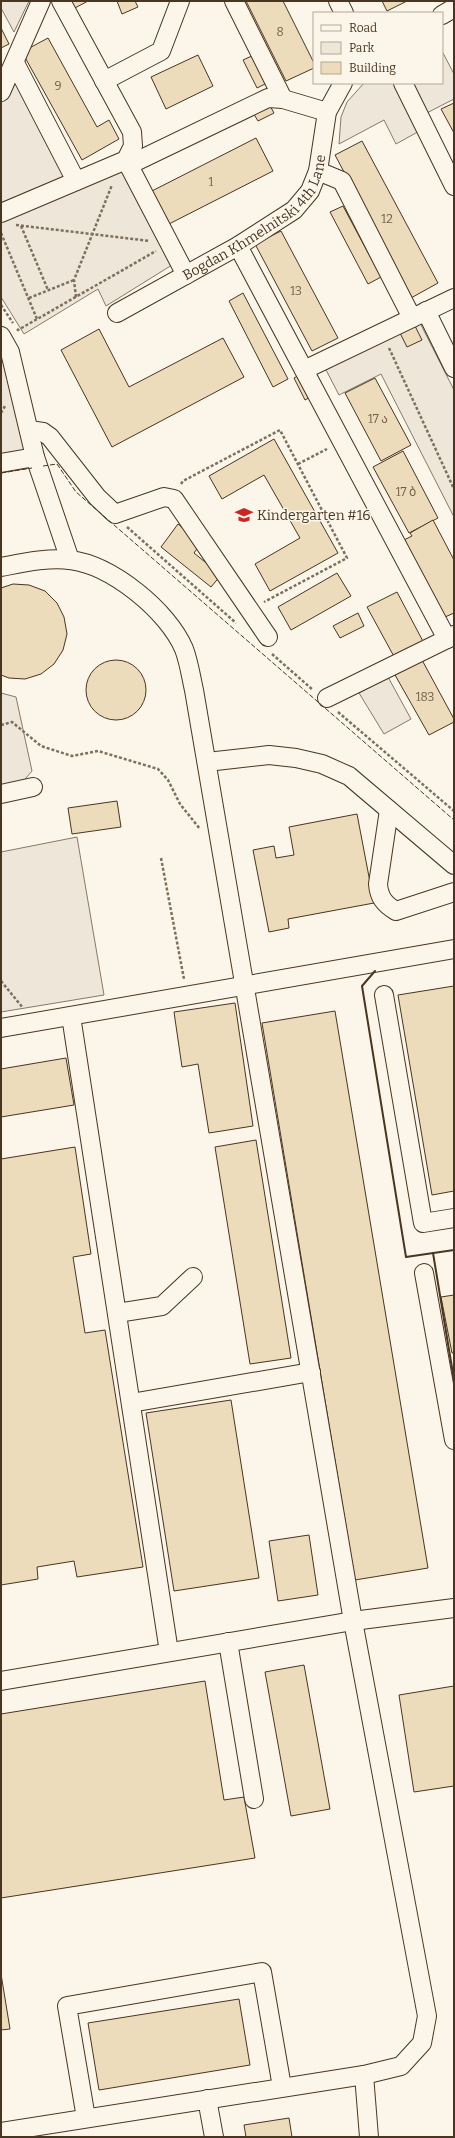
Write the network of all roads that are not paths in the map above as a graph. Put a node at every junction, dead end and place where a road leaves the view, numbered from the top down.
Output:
1 (41, 1) edge
2 (61, 1) edge
3 (180, 1) edge
4 (234, 1) edge
5 (338, 1) edge
6 (454, 8) edge
7 (344, 12) edge
8 (443, 14) edge
9 (15, 63) junction
10 (104, 81) junction
11 (342, 84) edge
12 (403, 84) edge
13 (1, 92) edge
14 (282, 100) junction
15 (326, 112) junction
16 (125, 162) junction
17 (318, 171) junction
18 (76, 181) junction
19 (454, 186) edge
20 (1, 213) edge
21 (238, 246) junction
22 (186, 275) junction
23 (454, 298) edge
24 (117, 313) dead end
25 (419, 314) junction
26 (1, 336) edge
27 (454, 368) edge
28 (304, 370) junction
29 (29, 430) junction
30 (35, 457) junction
31 (1, 463) edge
32 (70, 560) junction
33 (1, 567) edge
34 (450, 637) edge
35 (267, 643) road end
36 (326, 700) road end
37 (207, 762) junction
38 (33, 787) dead end
39 (1, 794) edge
40 (389, 810) junction
41 (454, 865) edge
42 (454, 892) edge
43 (454, 949) edge
44 (245, 985) junction
45 (384, 995) dead end
46 (71, 1016) junction
47 (1, 1028) edge
48 (454, 1218) edge
49 (424, 1273) dead end
50 (193, 1277) dead end
51 (117, 1313) junction
52 (311, 1372) junction
53 (131, 1403) junction
54 (454, 1440) edge
55 (454, 1608) edge
56 (353, 1621) junction
57 (228, 1642) junction
58 (169, 1652) junction
59 (1, 1681) edge
60 (254, 1799) dead end
61 (364, 2074) junction
62 (282, 2087) junction
63 (207, 2099) junction
64 (86, 2118) junction
65 (1, 2132) edge
66 (214, 2137) edge
67 (369, 2137) edge

1 - 9 street
2 - 10 street
3 - 10 street
4 - 14 street
5 - 7 street
6 - 8 street
9 - 13 street
9 - 18 street
10 - 16 street
11 - 15 street, Bogdan Khmelnitski 4th Lane
12 - 19 street
14 - 15 street
14 - 16 street
15 - 17 street, Bogdan Khmelnitski 4th Lane
16 - 18 street
16 - 22 street
17 - 21 street, Bogdan Khmelnitski 4th Lane
17 - 25 street
18 - 20 street
21 - 22 street, Bogdan Khmelnitski 4th Lane
21 - 28 street
22 - 24 street, Bogdan Khmelnitski 4th Lane
23 - 25 street
25 - 27 street
25 - 28 street
26 - 29 street
28 - 34 street
29 - 30 street
29 - 35 street
30 - 31 street
30 - 32 street
32 - 33 street
32 - 37 street
34 - 36 street
37 - 40 street
37 - 44 street
38 - 39 street
40 - 41 street
40 - 42 street
43 - 44 street
44 - 46 street
44 - 52 street
45 - 48 street
46 - 47 street
46 - 51 street
49 - 54 street
50 - 51 street
51 - 53 street
52 - 53 street
52 - 56 street
53 - 58 street
55 - 56 street
56 - 57 street
56 - 61 street
57 - 58 street
57 - 60 street
58 - 59 street
61 - 62 street
61 - 67 street
62 - 63 street
62 - 64 street
63 - 64 street
63 - 66 street
64 - 65 street

